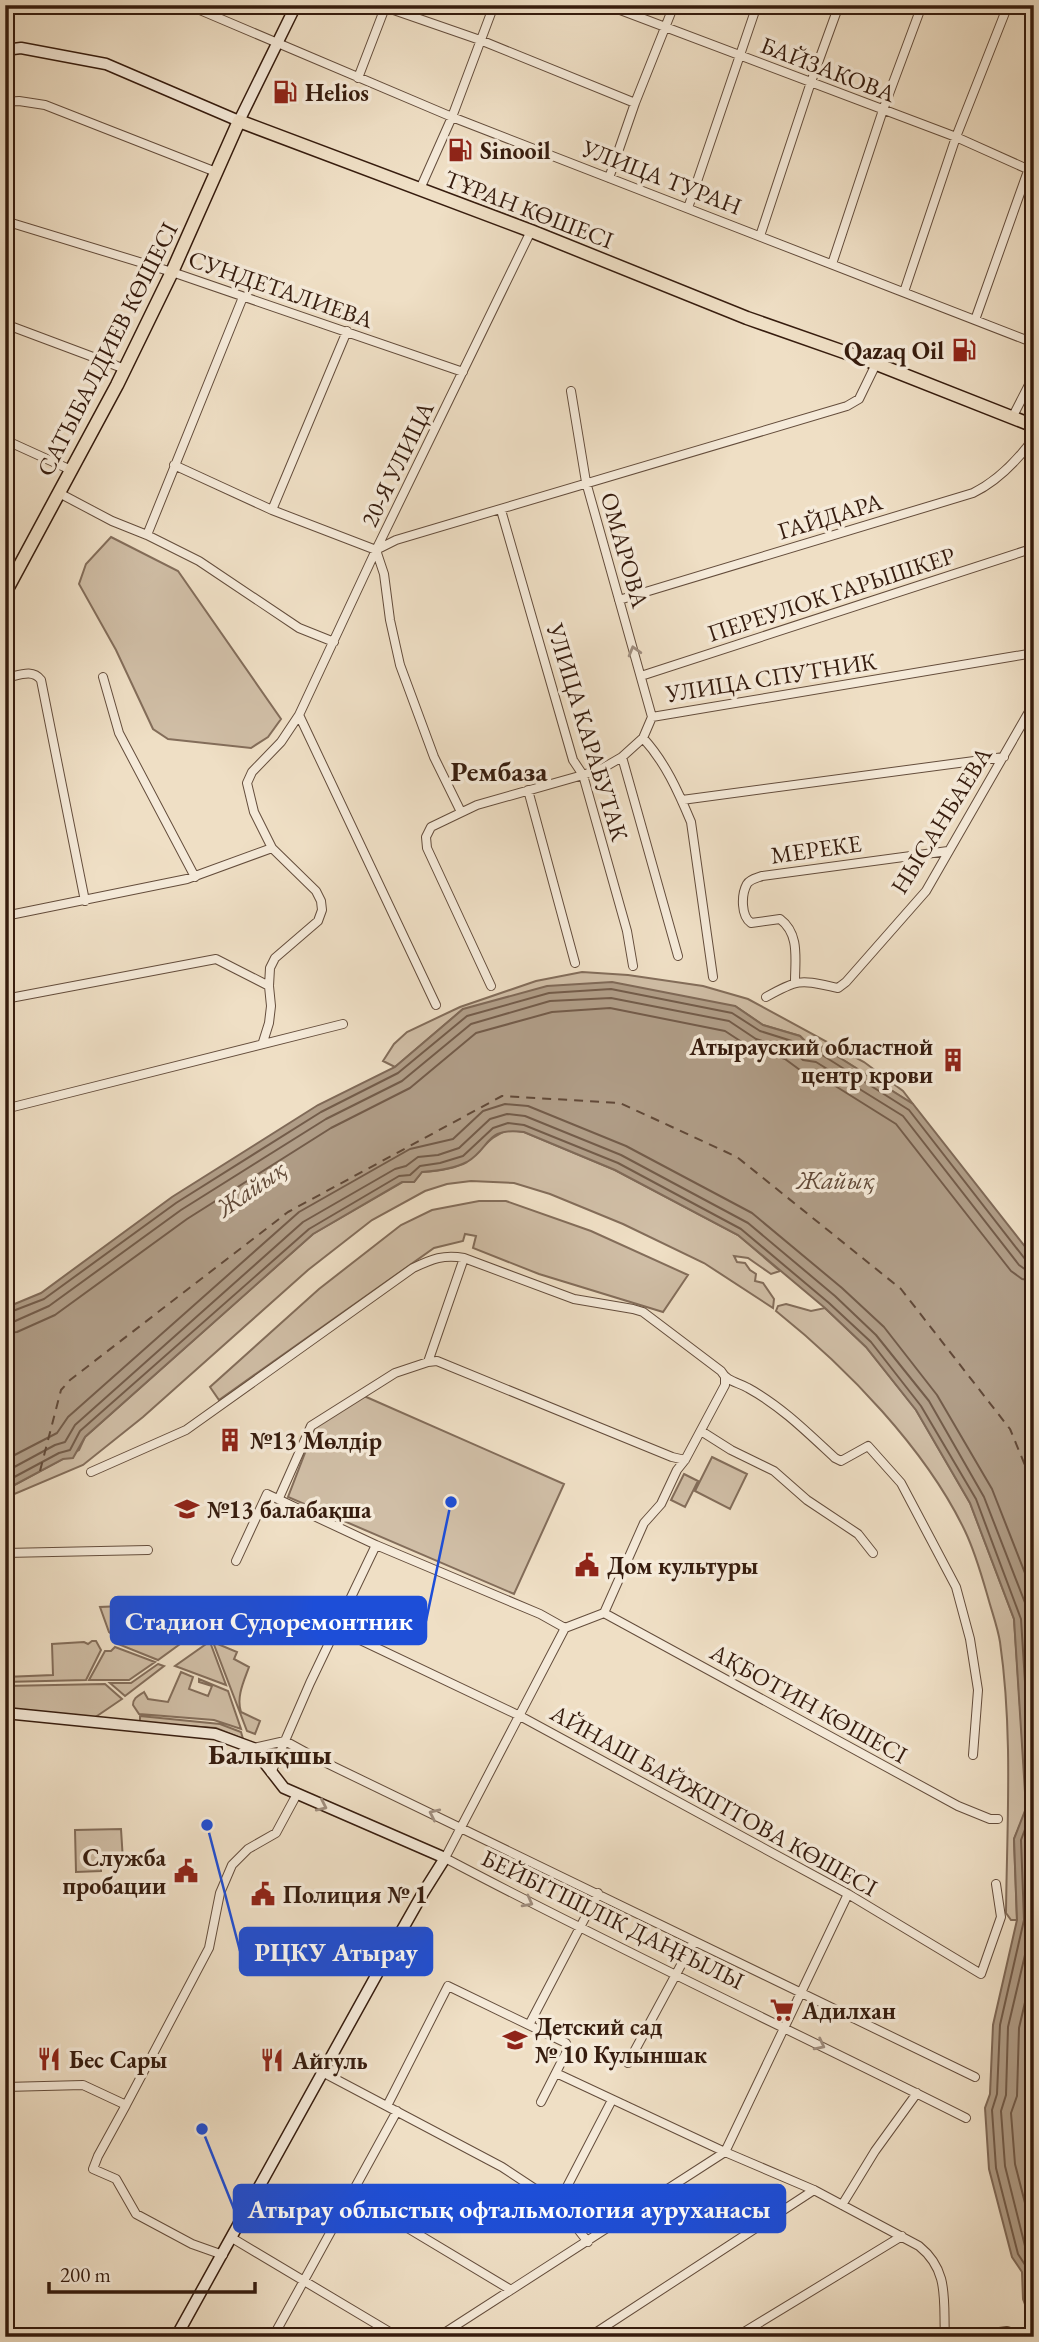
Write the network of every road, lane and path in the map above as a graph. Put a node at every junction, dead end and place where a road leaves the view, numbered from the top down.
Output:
1 (188, 5) edge
2 (296, 5) edge
3 (494, 5) edge
4 (607, 5) edge
5 (674, 5) edge
6 (757, 5) edge
7 (839, 5) edge
8 (922, 5) edge
9 (1007, 5) edge
10 (385, 6) edge
11 (666, 27) junction
12 (480, 40) junction
13 (278, 44) junction
14 (5, 50) edge
15 (739, 55) junction
16 (358, 78) junction
17 (811, 82) junction
18 (5, 102) edge
19 (635, 103) junction
20 (883, 110) junction
21 (452, 117) junction
22 (239, 121) junction
23 (956, 138) junction
24 (1034, 154) edge
25 (1031, 171) edge
26 (216, 172) junction
27 (610, 178) junction
28 (420, 189) junction
29 (688, 208) junction
30 (5, 221) edge
31 (531, 231) junction
32 (760, 236) junction
33 (832, 264) junction
34 (172, 272) junction
35 (904, 292) junction
36 (243, 297) junction
37 (975, 320) junction
38 (5, 324) edge
39 (346, 331) junction
40 (1034, 343) edge
41 (876, 364) junction
42 (125, 369) junction
43 (463, 372) junction
44 (1034, 375) edge
45 (571, 391) dead end
46 (1013, 416) junction
47 (1034, 426) edge
48 (1034, 438) edge
49 (5, 440) edge
50 (174, 465) junction
51 (71, 470) junction
52 (586, 482) junction
53 (59, 493) junction
54 (272, 510) junction
55 (501, 510) junction
56 (147, 535) junction
57 (1034, 548) edge
58 (376, 550) junction
59 (5, 593) edge
60 (620, 600) junction
61 (334, 642) junction
62 (1034, 653) edge
63 (641, 676) junction
64 (103, 677) dead end
65 (5, 678) edge
66 (1034, 702) edge
67 (299, 715) junction
68 (652, 717) junction
69 (643, 737) junction
70 (622, 757) junction
71 (1004, 757) junction
72 (583, 775) junction
73 (528, 790) junction
74 (682, 800) junction
75 (461, 812) junction
76 (272, 848) junction
77 (948, 851) junction
78 (195, 877) junction
79 (85, 901) junction
80 (5, 903) edge
81 (7, 916) edge
82 (678, 956) dead end
83 (576, 963) dead end
84 (633, 967) dead end
85 (713, 977) dead end
86 (794, 982) junction
87 (269, 986) junction
88 (491, 986) dead end
89 (766, 998) dead end
90 (5, 999) edge
91 (436, 1004) dead end
92 (343, 1024) dead end
93 (263, 1042) junction
94 (5, 1109) edge
95 (464, 1258) junction
96 (428, 1362) junction
97 (725, 1378) junction
98 (701, 1431) junction
99 (685, 1460) junction
100 (91, 1472) dead end
101 (279, 1498) junction
102 (376, 1545) junction
103 (148, 1550) dead end
104 (5, 1553) edge
105 (873, 1553) dead end
106 (236, 1561) dead end
107 (604, 1613) junction
108 (565, 1628) junction
109 (337, 1629) junction
110 (5, 1713) edge
111 (520, 1716) junction
112 (285, 1741) junction
113 (253, 1748) junction
114 (973, 1755) dead end
115 (271, 1773) junction
116 (297, 1794) junction
117 (998, 1819) dead end
118 (463, 1828) junction
119 (445, 1858) junction
120 (996, 1884) dead end
121 (598, 1894) junction
122 (848, 1894) junction
123 (580, 1929) junction
124 (694, 1941) junction
125 (677, 1975) junction
126 (800, 1993) junction
127 (529, 2025) junction
128 (785, 2027) junction
129 (628, 2063) dead end
130 (324, 2073) junction
131 (556, 2073) junction
132 (975, 2077) dead end
133 (5, 2087) edge
134 (917, 2093) junction
135 (612, 2100) junction
136 (541, 2102) dead end
137 (126, 2105) junction
138 (387, 2106) junction
139 (397, 2111) junction
140 (966, 2118) dead end
141 (725, 2152) junction
142 (814, 2190) junction
143 (351, 2194) junction
144 (558, 2204) junction
145 (842, 2205) junction
146 (902, 2236) junction
147 (232, 2238) junction
148 (588, 2242) junction
149 (223, 2255) junction
150 (304, 2279) junction
151 (511, 2290) junction
152 (176, 2337) edge
153 (273, 2337) edge
154 (398, 2337) edge
155 (438, 2337) edge
156 (589, 2337) edge
157 (736, 2337) edge
158 (945, 2337) edge
159 (961, 2337) edge
160 (1024, 2337) edge

1 - 13 street, УЛИЦА ТУРАН
2 - 13 street
3 - 12 street
4 - 11 street, БАЙЗАКОВА
5 - 11 street
6 - 15 street
7 - 17 street
8 - 20 street
9 - 23 street
10 - 12 street
10 - 16 street
11 - 15 street, БАЙЗАКОВА
11 - 19 street
12 - 19 street
12 - 21 street
13 - 16 street, УЛИЦА ТУРАН
13 - 22 street
14 - 22 street, ТҰРАН КӨШЕСІ
15 - 17 street, БАЙЗАКОВА
15 - 29 street
16 - 21 street, УЛИЦА ТУРАН
17 - 20 street, БАЙЗАКОВА
17 - 32 street
18 - 26 street
19 - 27 street
20 - 23 street, БАЙЗАКОВА
20 - 33 street
21 - 27 street, УЛИЦА ТУРАН
21 - 28 street
22 - 26 main road, САТЫБАЛДИЕВ КӨШЕСІ
22 - 28 main road, ТҰРАН КӨШЕСІ
23 - 25 street, БАЙЗАКОВА
23 - 35 street
24 - 25 street
25 - 37 street
26 - 34 main road, САТЫБАЛДИЕВ КӨШЕСІ
27 - 29 street, УЛИЦА ТУРАН
28 - 31 main road, ТҰРАН КӨШЕСІ
29 - 32 street, УЛИЦА ТУРАН
30 - 34 street, СУНДЕТАЛИЕВА
31 - 41 main road, ТҰРАН КӨШЕСІ
31 - 43 street, 20-Я УЛИЦА
32 - 33 street, УЛИЦА ТУРАН
33 - 35 street, УЛИЦА ТУРАН
34 - 36 street, СУНДЕТАЛИЕВА
34 - 42 main road, САТЫБАЛДИЕВ КӨШЕСІ
35 - 37 street, УЛИЦА ТУРАН
36 - 39 street, СУНДЕТАЛИЕВА
36 - 50 street
37 - 40 street, УЛИЦА ТУРАН
38 - 42 street
39 - 43 street, СУНДЕТАЛИЕВА
39 - 54 street
41 - 46 main road, ТҰРАН КӨШЕСІ
41 - 52 street
42 - 51 main road, САТЫБАЛДИЕВ КӨШЕСІ
43 - 58 street, 20-Я УЛИЦА
44 - 46 street
45 - 52 street, ОМАРОВА
46 - 47 main road, ТҰРАН КӨШЕСІ
48 - 60 street, ГАЙДАРА
49 - 51 street
50 - 54 street
50 - 56 street
51 - 53 main road, САТЫБАЛДИЕВ КӨШЕСІ
52 - 55 street
52 - 60 street, ОМАРОВА
53 - 56 street
53 - 59 main road, САТЫБАЛДИЕВ КӨШЕСІ
54 - 58 street
55 - 58 street
55 - 72 street, УЛИЦА КАРАБУТАК
56 - 61 street
57 - 63 street, ПЕРЕУЛОК ГАРЫШКЕР
58 - 61 street, 20-Я УЛИЦА
58 - 75 street
63 -> 60 street, ОМАРОВА
61 - 67 street, 20-Я УЛИЦА
62 - 68 street, УЛИЦА СПУТНИК
63 - 68 street, ОМАРОВА
64 - 78 street
65 - 79 street
66 - 71 street, НЫСАНБАЕВА
67 - 76 street, 20-Я УЛИЦА
67 - 91 street
68 - 69 street, УЛИЦА СПУТНИК
69 - 70 street, УЛИЦА СПУТНИК
69 - 74 street
70 - 72 street, УЛИЦА СПУТНИК
70 - 82 street
71 - 74 street
71 - 77 street, НЫСАНБАЕВА
72 - 73 street, УЛИЦА СПУТНИК
72 - 84 street, УЛИЦА КАРАБУТАК
73 - 75 street, УЛИЦА СПУТНИК
73 - 83 street
74 - 85 street
75 - 88 street, УЛИЦА СПУТНИК
76 - 78 street
76 - 87 street
77 - 86 street, НЫСАНБАЕВА
77 - 86 street, МЕРЕКЕ
78 - 79 street
79 - 81 street
80 - 81 street
86 - 89 street
87 - 90 street
87 - 93 street
92 - 93 street
93 - 94 street
95 - 96 street
95 - 97 street
95 - 100 street
96 - 99 street
96 - 101 street
97 - 98 street
97 - 114 street
98 - 99 street
98 - 105 street
99 - 107 street
101 - 102 street
101 - 106 street
102 - 108 street
102 - 109 street
103 - 104 street
107 - 108 street
107 - 117 street, АҚБОТИН КӨШЕСІ
108 - 111 street
109 - 111 street, АЙНАШ БАЙЖІГІТОВА КӨШЕСІ
109 - 112 street
110 - 113 street
111 - 118 street
111 - 122 street, АЙНАШ БАЙЖІГІТОВА КӨШЕСІ
112 - 113 street
112 - 115 street
118 -> 112 street, БЕЙБІТШІЛІК ДАҢҒЫЛЫ
113 - 115 street, БЕЙБІТШІЛІК ДАҢҒЫЛЫ
115 - 116 street, БЕЙБІТШІЛІК ДАҢҒЫЛЫ
116 -> 119 street, БЕЙБІТШІЛІК ДАҢҒЫЛЫ
116 - 137 street
118 - 119 street
118 - 121 street, БЕЙБІТШІЛІК ДАҢҒЫЛЫ
119 -> 123 street, БЕЙБІТШІЛІК ДАҢҒЫЛЫ
119 - 130 street
120 - 122 street, АЙНАШ БАЙЖІГІТОВА КӨШЕСІ
121 - 123 street
121 - 124 street, БЕЙБІТШІЛІК ДАҢҒЫЛЫ
122 - 126 street
123 - 125 street, БЕЙБІТШІЛІК ДАҢҒЫЛЫ
123 - 127 street
124 - 125 street
124 - 126 street, БЕЙБІТШІЛІК ДАҢҒЫЛЫ
125 - 128 street, БЕЙБІТШІЛІК ДАҢҒЫЛЫ
125 - 129 street
126 - 128 street
126 - 132 street, БЕЙБІТШІЛІК ДАҢҒЫЛЫ
127 - 131 street
127 - 138 street
128 -> 134 street, БЕЙБІТШІЛІК ДАҢҒЫЛЫ
128 - 141 street
130 - 138 street
130 - 147 street
131 - 135 street
131 - 136 street
133 - 137 street
134 - 140 street, БЕЙБІТШІЛІК ДАҢҒЫЛЫ
134 - 145 street
135 - 141 street
135 - 144 street
137 - 149 street
138 - 139 street
139 - 143 street
139 - 144 street
141 - 142 street
141 - 148 street
142 - 145 street
142 - 156 street
143 - 150 street
143 - 151 street
144 - 148 street
145 - 146 street
146 - 157 street
146 - 158 street
147 - 149 street
147 - 150 street
148 - 151 street
149 - 152 street
150 - 153 street
150 - 154 street
151 - 155 street
159 - 160 street

